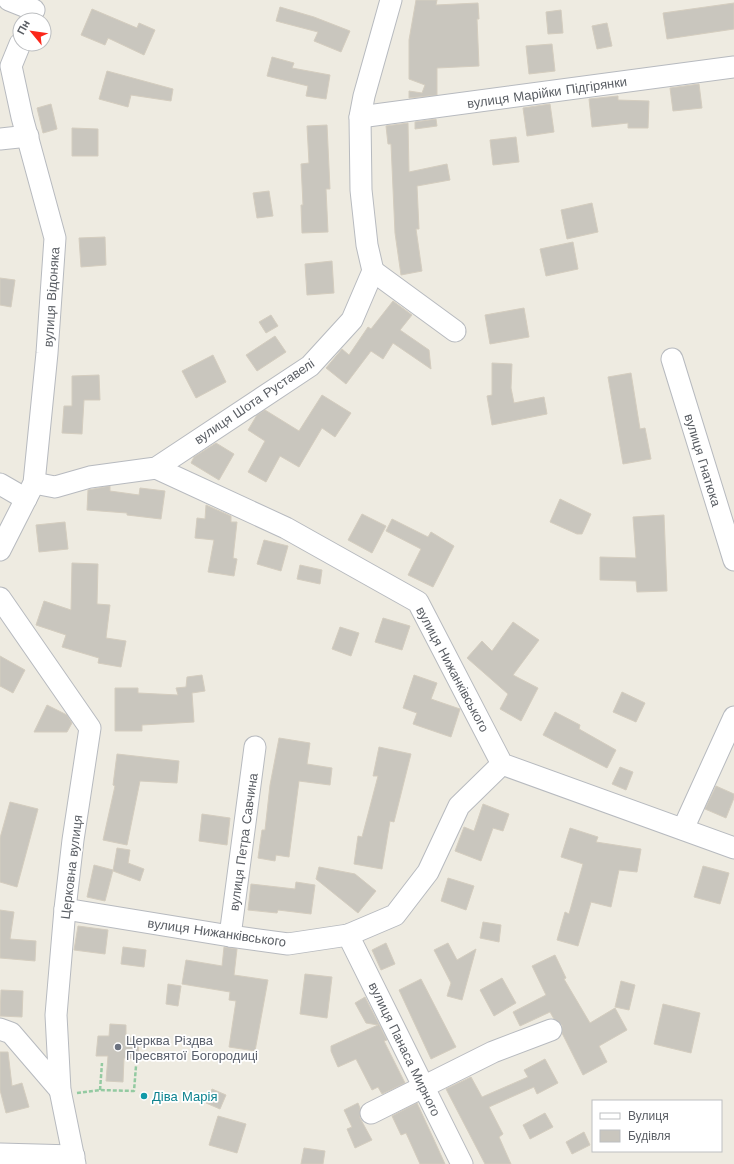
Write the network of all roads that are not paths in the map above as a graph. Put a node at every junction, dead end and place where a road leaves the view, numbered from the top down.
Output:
1 (391, 0) edge
2 (17, 52) edge
3 (734, 67) edge
4 (360, 117) junction
5 (28, 136) junction
6 (0, 140) edge
7 (373, 271) junction
8 (455, 331) dead end
9 (672, 359) dead end
10 (156, 468) junction
11 (0, 484) edge
12 (30, 491) junction
13 (0, 550) edge
14 (734, 560) edge
15 (0, 598) edge
16 (734, 717) edge
17 (256, 748) dead end
18 (502, 764) junction
19 (683, 829) junction
20 (734, 848) edge
21 (65, 909) junction
22 (348, 935) junction
23 (230, 936) junction
24 (0, 1029) edge
25 (551, 1030) dead end
26 (423, 1086) junction
27 (60, 1093) junction
28 (371, 1113) dead end
29 (0, 1154) edge
30 (75, 1160) edge
31 (462, 1164) edge

1 - 4 street
2 - 5 street, вулиця Відоняка
3 - 4 street, вулиця Марійки Підгірянки
4 - 7 street
5 - 6 street
5 - 12 street, вулиця Відоняка
7 - 8 street
7 - 10 street, вулиця Шота Руставелі
9 - 14 street, вулиця Гнатюка
10 - 12 street, вулиця Шота Руставелі
10 - 18 street, вулиця Нижанківського
11 - 12 street, вулиця Шота Руставелі
12 - 13 street, вулиця Відоняка
15 - 21 street, Церковна вулиця
16 - 19 street
17 - 23 street, вулиця Петра Савчина
18 - 19 street
18 - 22 street, вулиця Нижанківського
19 - 20 street
21 - 23 street, вулиця Нижанківського
21 - 27 street, Церковна вулиця
22 - 23 street, вулиця Нижанківського
22 - 26 street, вулиця Панаса Мирного
24 - 27 street
25 - 26 street
26 - 28 street
26 - 31 street, вулиця Панаса Мирного
27 - 30 street, Церковна вулиця
29 - 30 street

